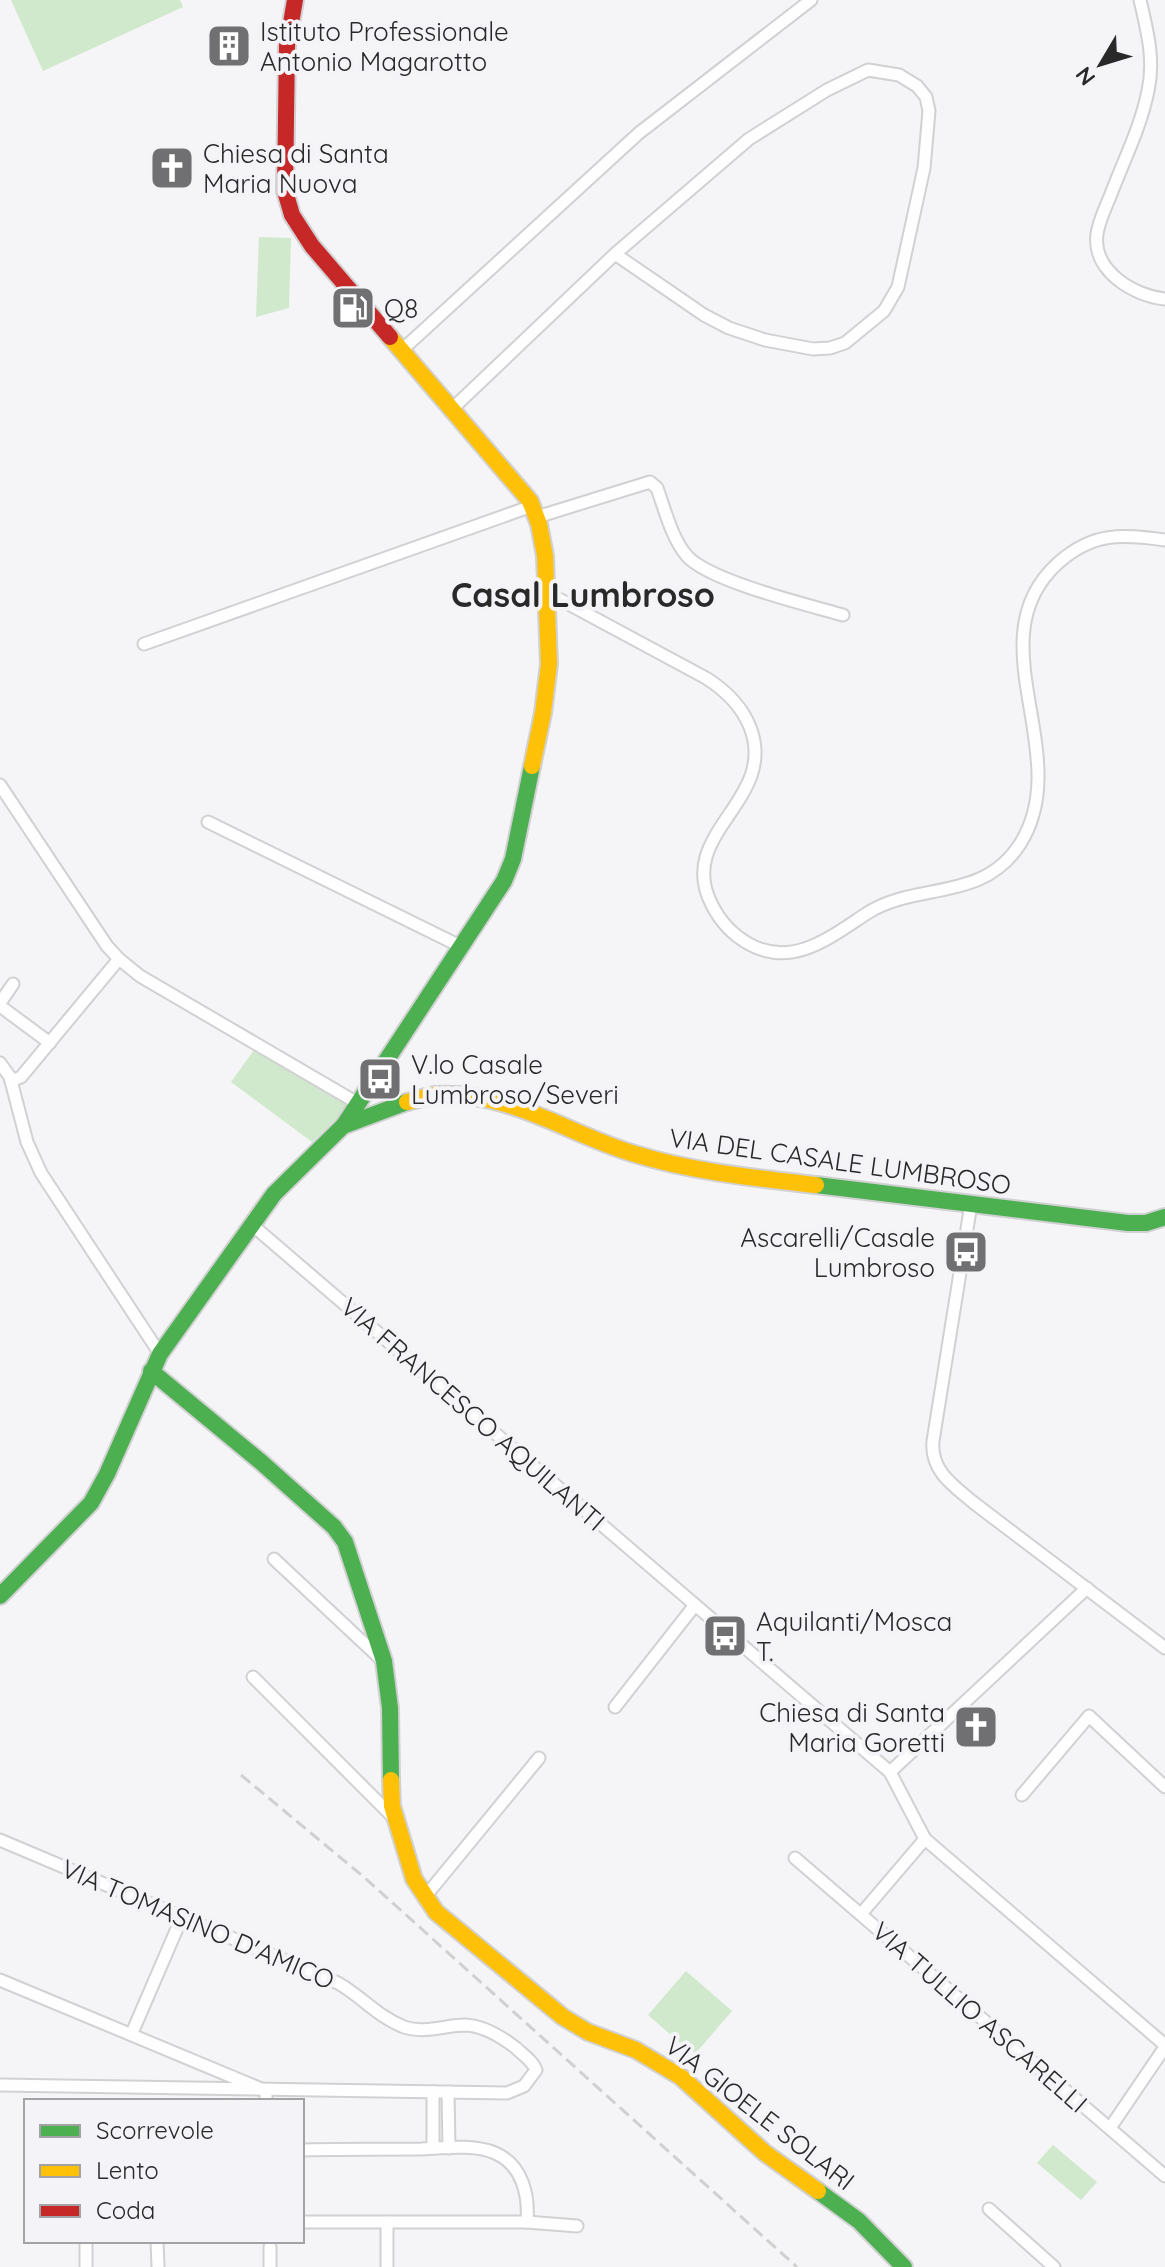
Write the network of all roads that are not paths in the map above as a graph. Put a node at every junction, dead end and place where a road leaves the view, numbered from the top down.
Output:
1 (295, 0) edge
2 (811, 0) edge
3 (1140, 0) edge
4 (615, 254) junction
5 (1165, 299) edge
6 (402, 350) junction
7 (452, 409) junction
8 (535, 512) junction
9 (1165, 540) edge
10 (548, 593) junction
11 (843, 615) dead end
12 (144, 644) dead end
13 (0, 785) edge
14 (208, 822) dead end
15 (462, 947) junction
16 (119, 959) junction
17 (13, 984) dead end
18 (2, 1010) edge
19 (50, 1043) junction
20 (0, 1063) edge
21 (11, 1081) junction
22 (359, 1104) junction
23 (343, 1126) junction
24 (971, 1204) junction
25 (1165, 1217) edge
26 (251, 1224) junction
27 (160, 1354) junction
28 (151, 1371) junction
29 (274, 1559) dead end
30 (1087, 1588) junction
31 (0, 1596) edge
32 (695, 1605) junction
33 (1165, 1648) edge
34 (384, 1661) junction
35 (253, 1677) dead end
36 (615, 1707) dead end
37 (539, 1758) dead end
38 (890, 1772) junction
39 (1165, 1787) edge
40 (1022, 1795) dead end
41 (395, 1818) junction
42 (925, 1839) junction
43 (0, 1840) edge
44 (795, 1858) dead end
45 (424, 1898) junction
46 (861, 1914) junction
47 (182, 1917) junction
48 (0, 1980) edge
49 (132, 2033) junction
50 (1165, 2046) edge
51 (0, 2085) edge
52 (433, 2092) junction
53 (448, 2092) junction
54 (266, 2096) edge
55 (1110, 2128) junction
56 (433, 2148) junction
57 (449, 2148) junction
58 (304, 2150) edge
59 (1165, 2176) edge
60 (989, 2209) dead end
61 (304, 2222) edge
62 (387, 2222) junction
63 (527, 2222) junction
64 (577, 2226) dead end
65 (86, 2243) edge
66 (157, 2243) edge
67 (270, 2247) dead end
68 (86, 2267) edge
69 (158, 2267) edge
70 (270, 2267) edge
71 (387, 2267) edge
72 (904, 2267) edge
73 (1054, 2267) edge

1 - 6 street
2 - 6 street
3 - 5 street
4 - 4 street
4 - 7 street
6 - 7 street
7 - 8 street
8 - 10 street
8 - 11 street
8 - 12 street
9 - 10 street
10 - 15 street
13 - 16 street
14 - 15 street
15 - 22 street
16 - 19 street
16 - 22 street
17 - 18 street
18 - 19 street
19 - 21 street
20 - 21 street
21 - 27 street
22 - 23 street
23 - 24 street, VIA DEL CASALE LUMBROSO
23 - 26 street, VIA DEL CASALE LUMBROSO
24 - 25 street, VIA DEL CASALE LUMBROSO
24 - 30 street
26 - 27 street, VIA DEL CASALE LUMBROSO
26 - 32 street, VIA FRANCESCO AQUILANTI
27 - 28 street, VIA DEL CASALE LUMBROSO
28 - 31 street, VIA DEL CASALE LUMBROSO
28 - 34 street, VIA GIOELE SOLARI
29 - 34 street
30 - 33 street
30 - 38 street
32 - 36 street
32 - 38 street, VIA FRANCESCO AQUILANTI
34 - 41 street, VIA GIOELE SOLARI
35 - 41 street
37 - 45 street
38 - 42 street, VIA FRANCESCO AQUILANTI
39 - 40 street
41 - 45 street, VIA GIOELE SOLARI
42 - 46 street
42 - 50 street, VIA FRANCESCO AQUILANTI
43 - 47 street, VIA TOMASINO D'AMICO
44 - 46 street, VIA TULLIO ASCARELLI
45 - 72 street, VIA GIOELE SOLARI
46 - 55 street, VIA TULLIO ASCARELLI
47 - 49 street
47 - 53 street, VIA TOMASINO D'AMICO
48 - 49 street
49 - 54 street
50 - 55 street
51 - 54 street
52 - 53 street
52 - 54 street
52 - 56 street
53 - 57 street
55 - 59 street, VIA TULLIO ASCARELLI
56 - 57 street
56 - 58 street
57 - 63 street
60 - 73 street
61 - 62 street
62 - 63 street
62 - 71 street
63 - 64 street
65 - 68 street
66 - 69 street
67 - 70 street

